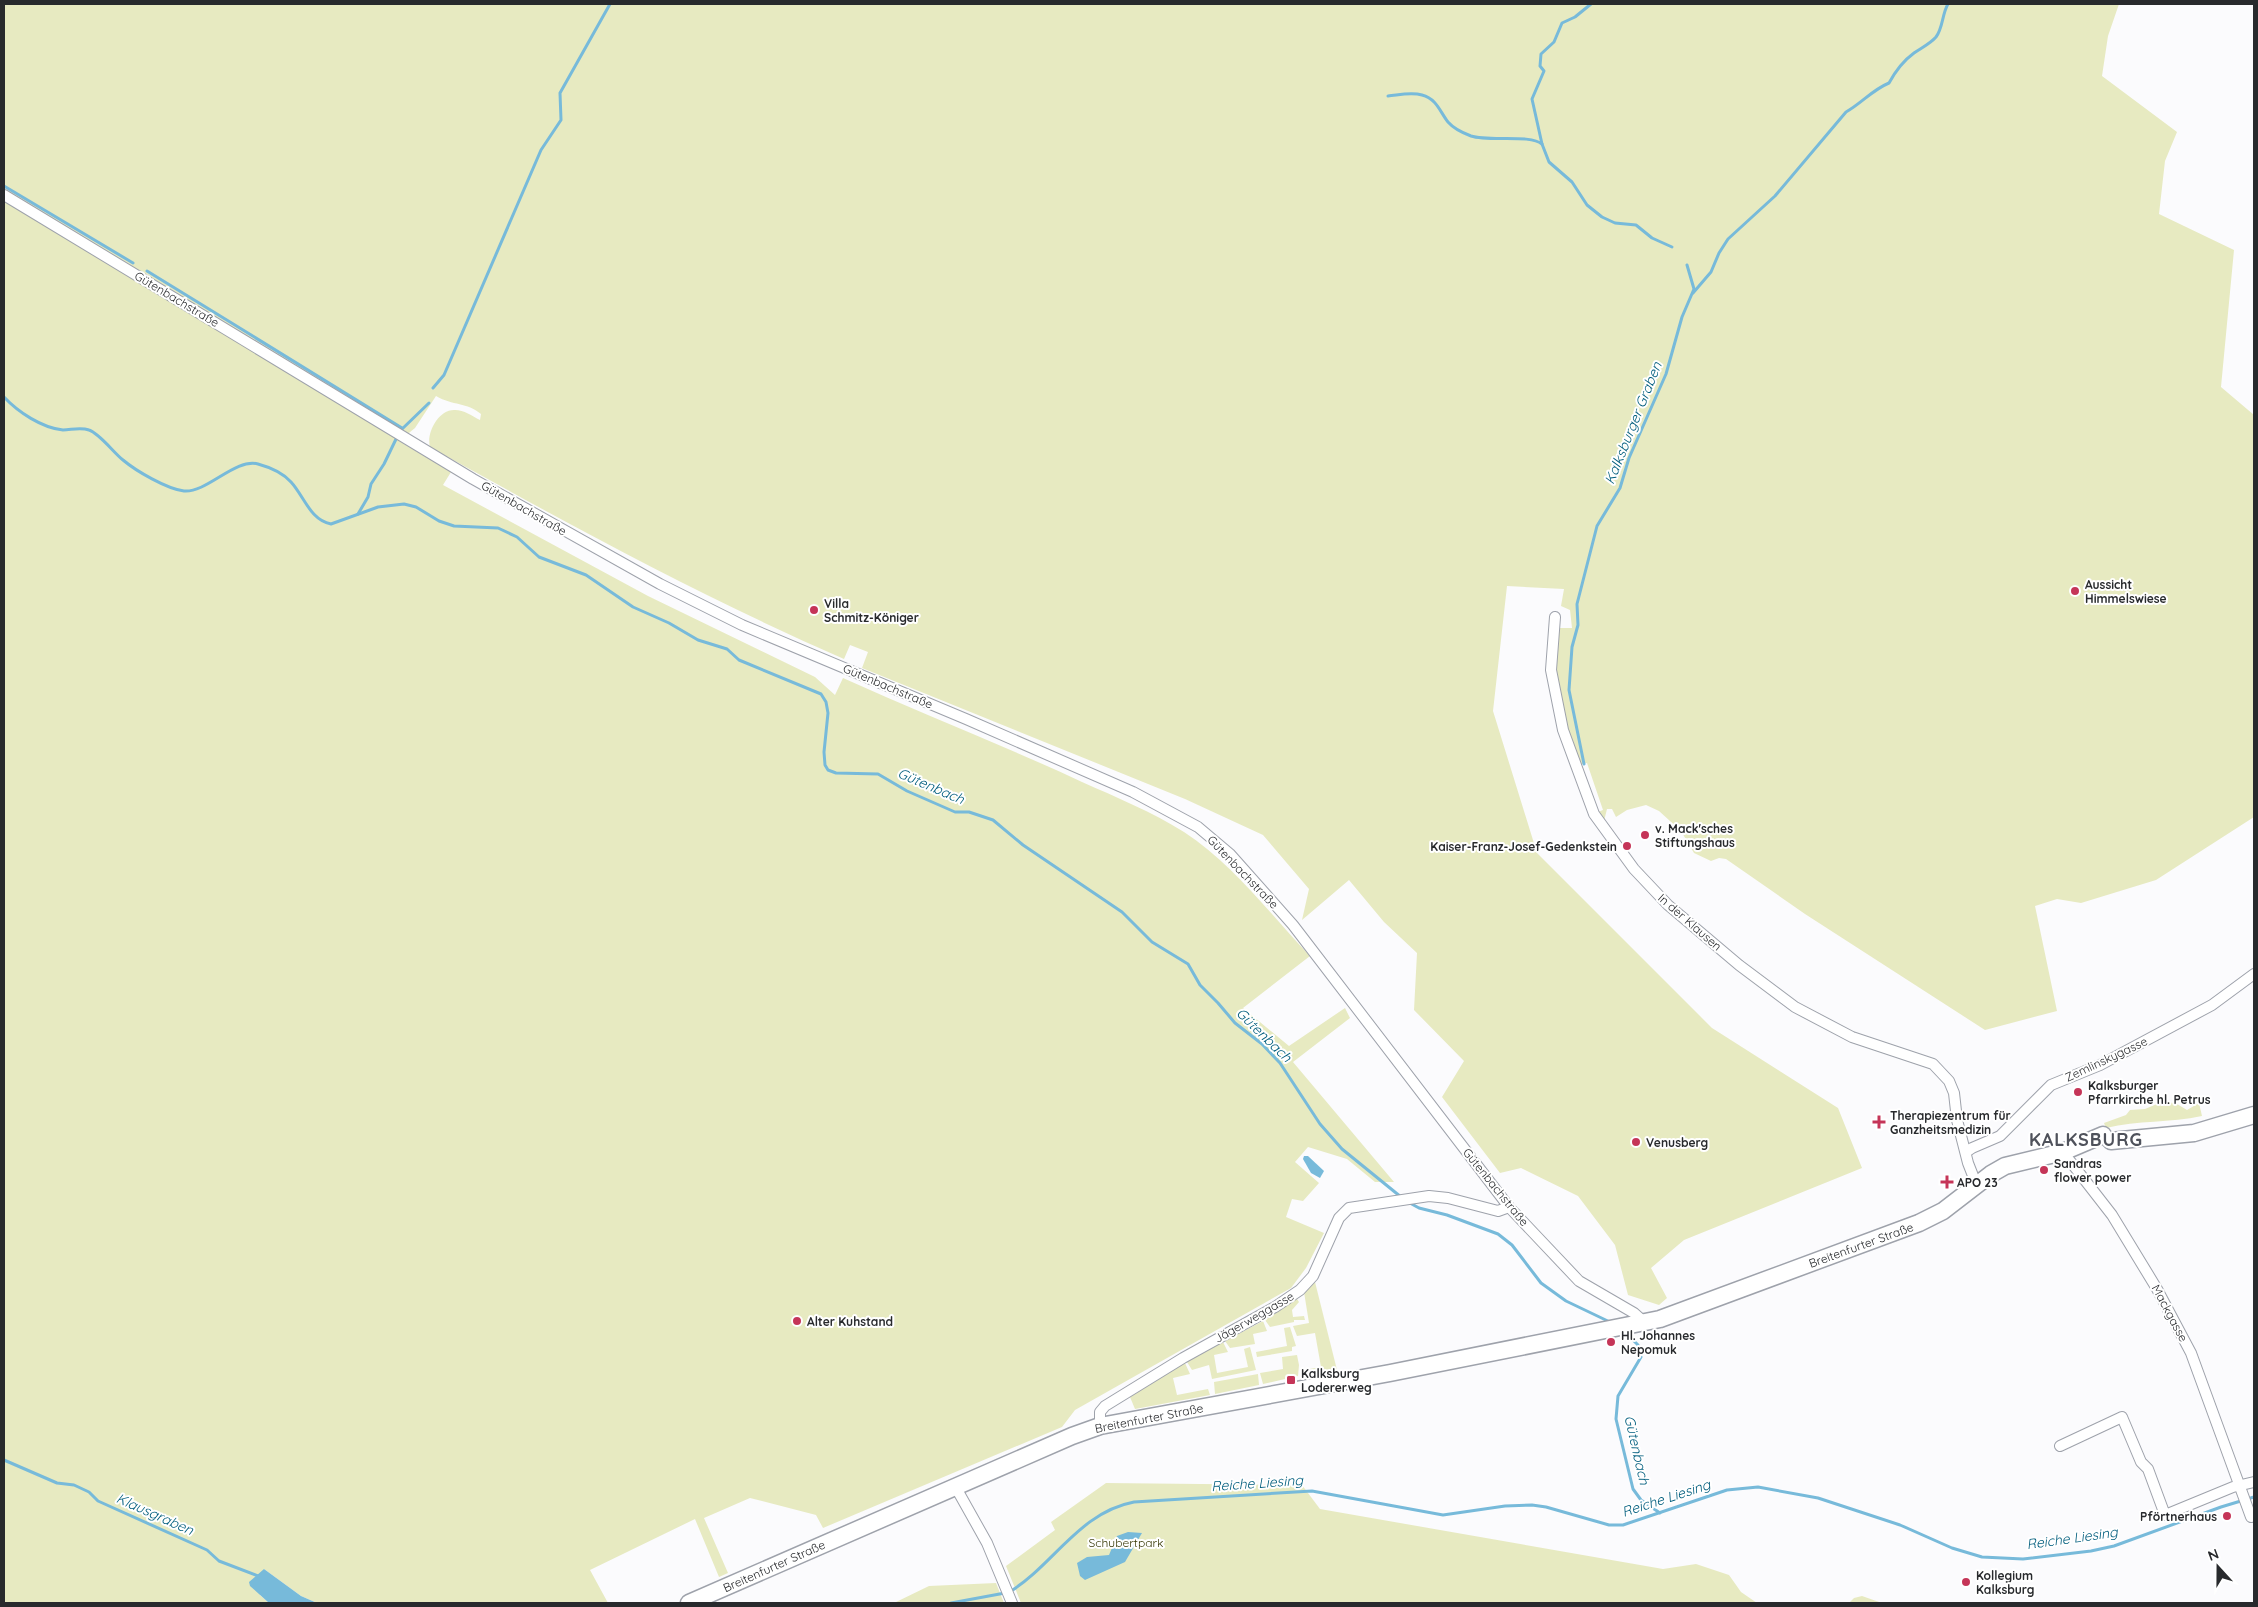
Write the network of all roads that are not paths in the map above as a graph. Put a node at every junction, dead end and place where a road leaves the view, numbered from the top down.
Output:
1 (4, 195) edge
2 (1554, 617) dead end
3 (2254, 974) edge
4 (2254, 1115) edge
5 (1966, 1152) junction
6 (2063, 1152) junction
7 (1977, 1186) junction
8 (1509, 1207) junction
9 (1638, 1324) junction
10 (1100, 1426) junction
11 (2060, 1446) dead end
12 (2254, 1482) edge
13 (955, 1486) junction
14 (2241, 1489) junction
15 (2249, 1512) dead end
16 (689, 1603) edge
17 (1012, 1603) edge

1 - 8 street, Gütenbachstraße
2 - 5 street, In der Klausen
3 - 5 street, Zemlinskygasse
4 - 6 main road, Breitenfurter Straße
5 - 7 street, In der Klausen
6 - 7 main road, Breitenfurter Straße
6 - 14 street, Mackgasse
7 - 9 main road, Breitenfurter Straße
8 - 9 street, Gütenbachstraße
8 - 10 street, Jägerweggasse
9 - 10 main road, Breitenfurter Straße
10 - 13 main road, Breitenfurter Straße
11 - 14 street
12 - 14 street
13 - 16 main road, Breitenfurter Straße
13 - 17 street
14 - 15 street, Mackgasse

